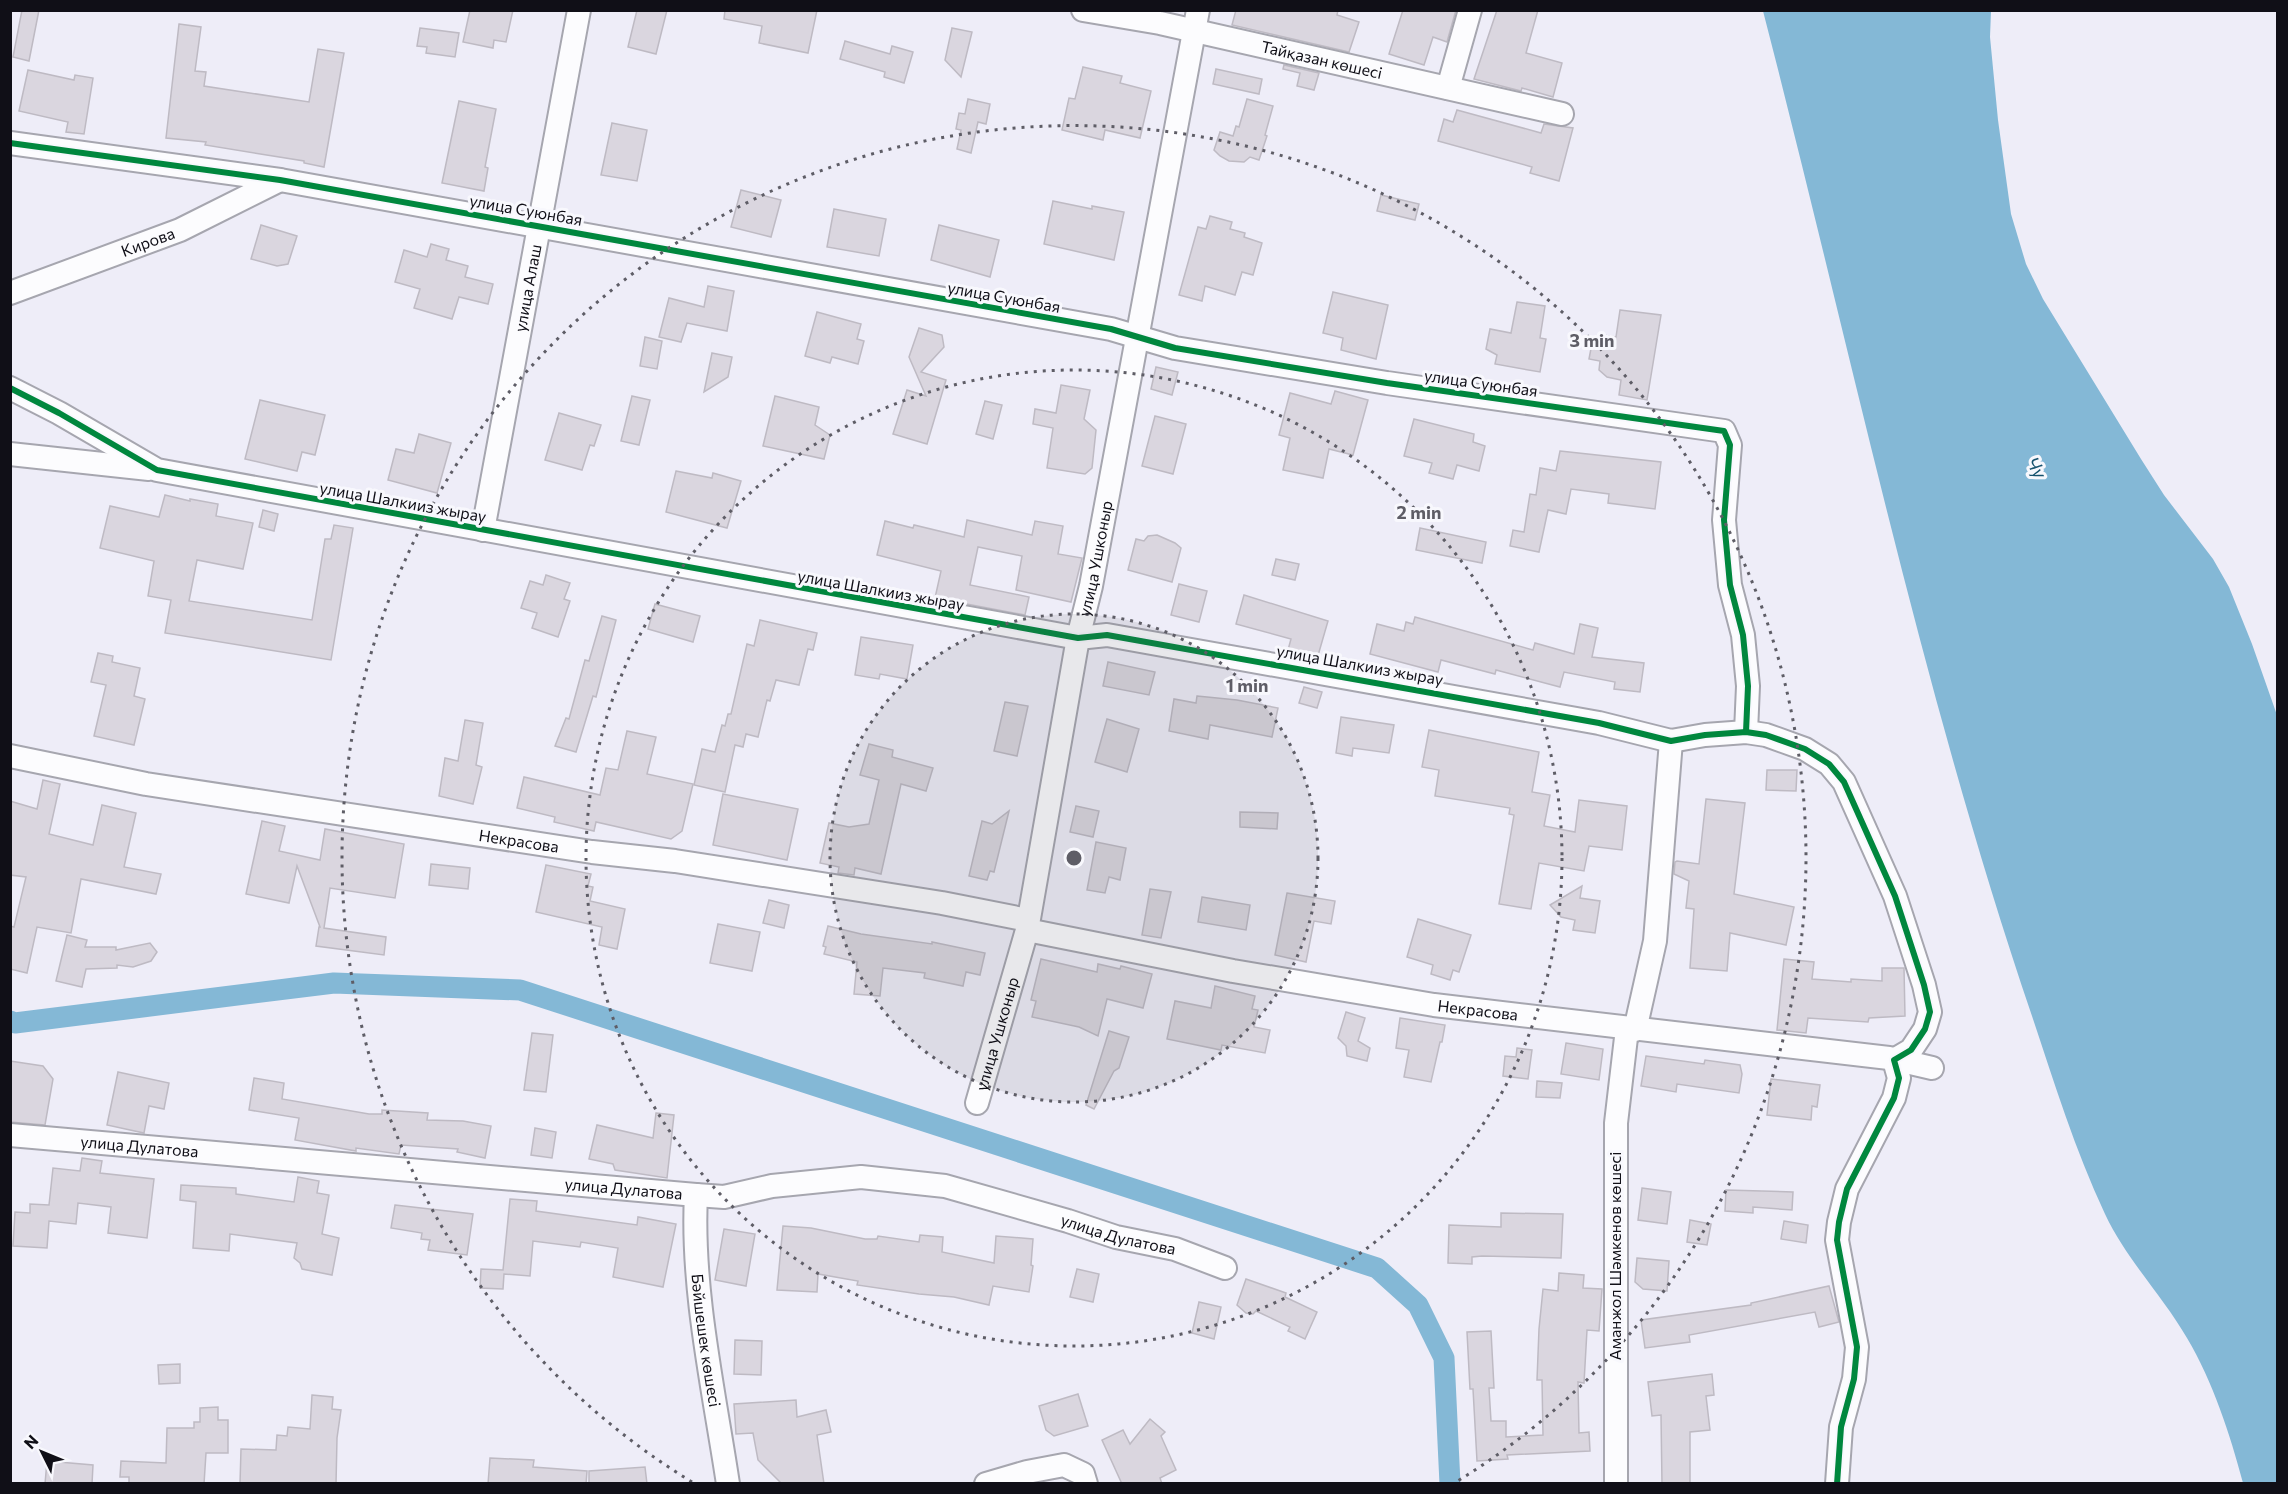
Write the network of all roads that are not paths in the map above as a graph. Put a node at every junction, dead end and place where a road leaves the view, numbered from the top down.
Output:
1 (579, 10) edge
2 (1083, 10) edge
3 (1470, 10) edge
4 (1196, 21) edge
5 (1448, 88) junction
6 (1562, 114) dead end
7 (10, 143) edge
8 (280, 180) junction
9 (541, 226) junction
10 (10, 293) edge
11 (1136, 336) junction
12 (10, 388) edge
13 (10, 454) edge
14 (157, 470) junction
15 (483, 530) junction
16 (1078, 638) junction
17 (1756, 733) junction
18 (1671, 741) junction
19 (10, 756) edge
20 (1028, 925) junction
21 (1631, 1029) junction
22 (1894, 1060) junction
23 (1932, 1068) dead end
24 (977, 1103) dead end
25 (10, 1135) edge
26 (696, 1195) junction
27 (1225, 1268) dead end
28 (1084, 1479) edge
29 (728, 1484) edge
30 (986, 1484) edge
31 (1616, 1484) edge
32 (1837, 1484) edge

1 - 9 street, улица Алаш
2 - 4 street, Тайқазан көшесі
3 - 5 street
4 - 5 street, Тайқазан көшесі
4 - 11 street, улица Ушконыр
5 - 6 street, Тайқазан көшесі
7 - 8 street, улица Суюнбая
8 - 9 street, улица Суюнбая
8 - 10 street, Кирова
9 - 11 street, улица Суюнбая
9 - 15 street, улица Алаш
11 - 16 street, улица Ушконыр
11 - 17 street, улица Суюнбая
12 - 14 street, улица Шалкииз жырау
13 - 14 street
14 - 15 street, улица Шалкииз жырау
15 - 16 street, улица Шалкииз жырау
16 - 18 street, улица Шалкииз жырау
16 - 20 street, улица Ушконыр
17 - 18 street, улица Шалкииз жырау
17 - 22 street
18 - 21 street, Аманжол Шәмкенов көшесі
19 - 20 street, Некрасова
20 - 21 street, Некрасова
20 - 24 street, улица Ушконыр
21 - 22 street, Некрасова
21 - 31 street, Аманжол Шәмкенов көшесі
22 - 23 street, Некрасова
22 - 32 street
25 - 26 street, улица Дулатова
26 - 27 street, улица Дулатова
26 - 29 street, Бәйшешек көшесі
28 - 30 street

